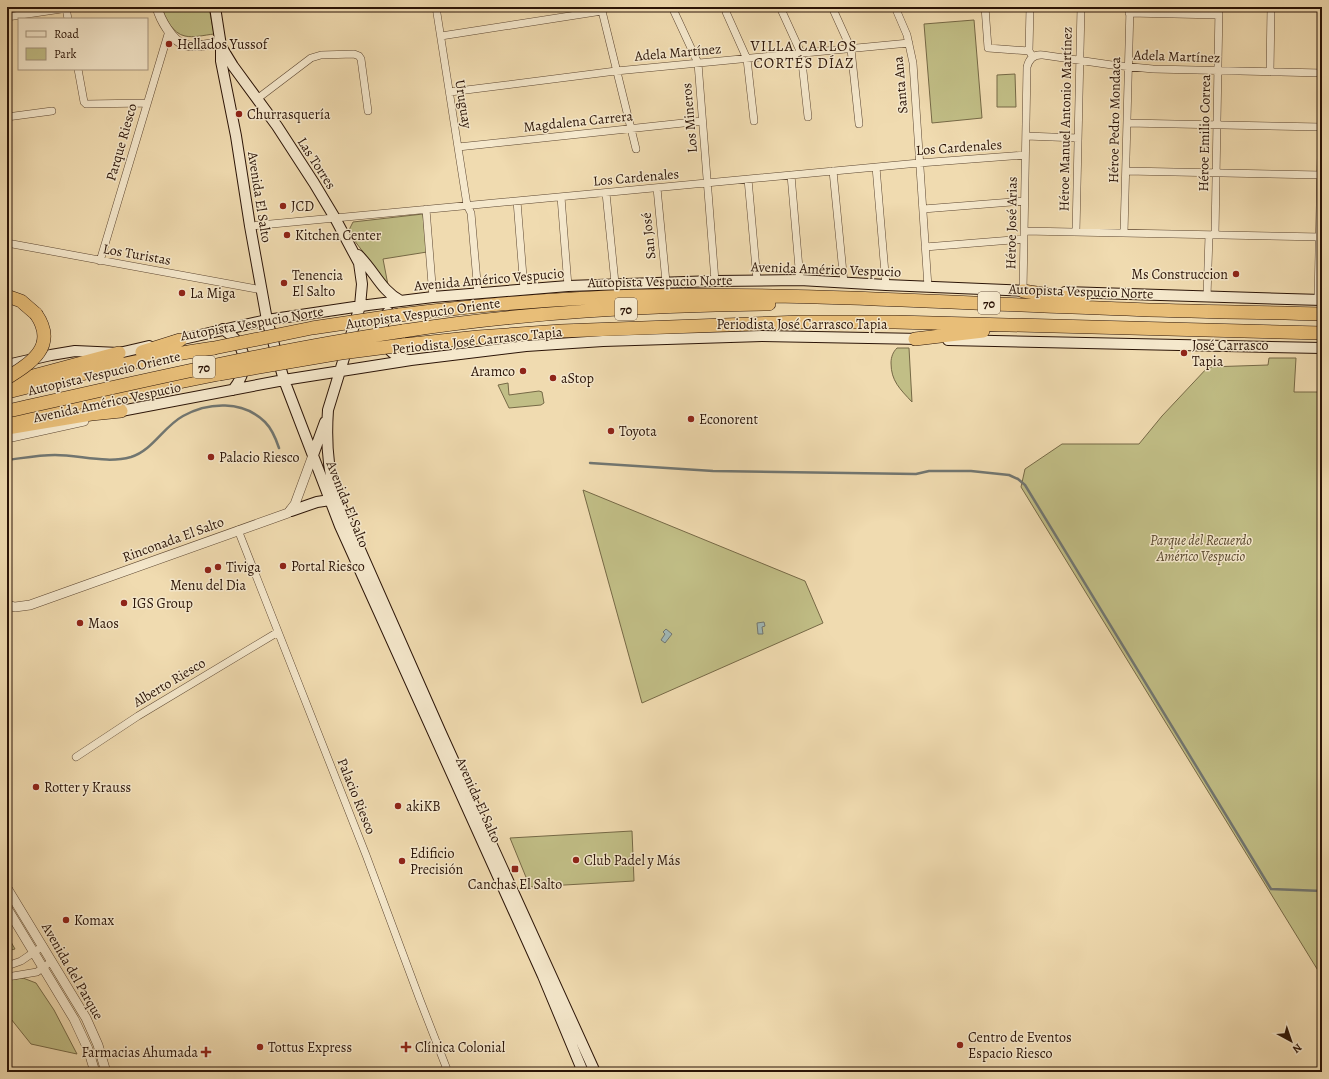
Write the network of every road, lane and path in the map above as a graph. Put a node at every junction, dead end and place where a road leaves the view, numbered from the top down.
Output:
1 (75, 7) edge
2 (157, 7) edge
3 (215, 7) edge
4 (436, 7) edge
5 (672, 7) edge
6 (780, 7) edge
7 (832, 7) edge
8 (895, 7) edge
9 (985, 7) edge
10 (1030, 7) edge
11 (1081, 7) edge
12 (1219, 7) edge
13 (1271, 7) edge
14 (66, 8) junction
15 (601, 9) edge
16 (1130, 10) edge
17 (726, 12) dead end
18 (1219, 15) junction
19 (7, 17) edge
20 (68, 18) edge
21 (169, 31) junction
22 (441, 36) junction
23 (909, 43) junction
24 (220, 44) junction
25 (851, 49) junction
26 (801, 54) junction
27 (1031, 54) junction
28 (747, 58) junction
29 (1080, 61) junction
30 (698, 63) junction
31 (1128, 67) junction
32 (78, 70) edge
33 (1218, 70) junction
34 (616, 71) junction
35 (1270, 72) junction
36 (1322, 73) edge
37 (450, 92) junction
38 (257, 99) junction
39 (146, 103) junction
40 (52, 111) dead end
41 (368, 111) dead end
42 (7, 117) edge
43 (808, 117) dead end
44 (702, 121) junction
45 (754, 121) dead end
46 (1127, 123) junction
47 (859, 124) dead end
48 (1217, 125) junction
49 (1322, 127) edge
50 (631, 128) junction
51 (1026, 136) junction
52 (1078, 138) junction
53 (458, 147) junction
54 (636, 149) dead end
55 (1025, 156) junction
56 (1322, 158) edge
57 (919, 163) junction
58 (876, 167) junction
59 (833, 171) junction
60 (1126, 171) junction
61 (1216, 173) junction
62 (791, 175) junction
63 (1322, 175) edge
64 (748, 179) junction
65 (707, 183) junction
66 (657, 188) junction
67 (606, 192) junction
68 (561, 197) junction
69 (518, 201) junction
70 (1024, 201) junction
71 (467, 205) junction
72 (426, 209) junction
73 (923, 209) junction
74 (335, 218) junction
75 (250, 226) junction
76 (1024, 231) junction
77 (1076, 232) junction
78 (1124, 233) junction
79 (1212, 235) junction
80 (1321, 237) edge
81 (1024, 239) junction
82 (7, 243) edge
83 (926, 247) junction
84 (353, 250) junction
85 (100, 260) junction
86 (757, 280) junction
87 (800, 280) junction
88 (715, 281) junction
89 (666, 282) junction
90 (614, 283) junction
91 (844, 283) junction
92 (886, 285) junction
93 (568, 286) junction
94 (928, 287) junction
95 (524, 289) junction
96 (262, 290) junction
97 (1023, 291) junction
98 (478, 293) junction
99 (7, 296) edge
100 (433, 297) junction
101 (1207, 297) junction
102 (851, 298) junction
103 (1320, 300) edge
104 (401, 301) junction
105 (360, 306) junction
106 (340, 309) junction
107 (1128, 309) junction
108 (1322, 314) edge
109 (267, 320) junction
110 (1022, 326) junction
111 (223, 329) junction
112 (352, 332) junction
113 (1322, 332) edge
114 (915, 339) junction
115 (180, 340) junction
116 (1322, 348) edge
117 (119, 353) junction
118 (411, 360) junction
119 (7, 365) edge
120 (339, 372) junction
121 (7, 378) edge
122 (284, 380) junction
123 (7, 383) edge
124 (43, 383) junction
125 (233, 390) junction
126 (7, 392) edge
127 (328, 410) junction
128 (7, 411) edge
129 (121, 411) junction
130 (7, 419) edge
131 (7, 428) edge
132 (7, 438) edge
133 (314, 455) junction
134 (330, 500) junction
135 (291, 511) junction
136 (238, 530) junction
137 (7, 605) edge
138 (278, 632) junction
139 (76, 757) dead end
140 (7, 888) edge
141 (7, 908) edge
142 (43, 946) junction
143 (35, 953) junction
144 (52, 961) junction
145 (7, 966) edge
146 (44, 968) junction
147 (7, 977) edge
148 (95, 1072) edge
149 (106, 1072) edge
150 (448, 1072) edge
151 (583, 1072) edge
152 (596, 1072) edge

1 - 14 street
2 - 21 street
3 - 24 main road, Avenida El Salto
4 - 22 street, Uruguay
5 - 30 street, Los Mineros
6 - 26 street
7 - 25 street
8 - 23 street, Santa Ana
9 - 27 street, Adela Martínez
10 - 27 street, Héroe José Arias
11 - 29 street, Héroe Manuel Antonio Martínez
12 - 18 street, Héroe Emilio Correa
13 - 35 street
14 - 19 street
14 - 20 street
15 - 22 street
15 - 34 street
16 - 18 street
16 - 31 street, Héroe Pedro Mondaca
17 - 28 street
18 - 33 street, Héroe Emilio Correa
21 - 24 street
21 - 39 street, Parque Riesco
22 - 37 street, Uruguay
23 - 25 street, Adela Martínez
23 - 57 street, Santa Ana
24 - 38 main road, Las Torres
24 - 75 main road, Avenida El Salto
25 - 26 street, Adela Martínez
25 - 47 street
26 - 28 street, Adela Martínez
26 - 43 street
27 - 29 street, Adela Martínez
27 - 51 street, Héroe José Arias
28 - 30 street, Adela Martínez
28 - 45 street
29 - 31 street, Adela Martínez
29 - 52 street, Héroe Manuel Antonio Martínez
30 - 34 street, Adela Martínez
30 - 44 street, Los Mineros
31 - 33 street, Adela Martínez
31 - 46 street, Héroe Pedro Mondaca
32 - 39 street
33 - 35 street, Adela Martínez
33 - 48 street, Héroe Emilio Correa
34 - 37 street, Adela Martínez
34 - 50 street
35 - 36 street, Adela Martínez
37 - 53 street, Uruguay
38 - 41 street
38 - 74 main road, Las Torres
39 - 85 street, Parque Riesco
40 - 42 street
44 - 50 street, Magdalena Carrera
44 - 65 street, Los Mineros
46 - 48 street
46 - 60 street, Héroe Pedro Mondaca
48 - 49 street
48 - 61 street, Héroe Emilio Correa
50 - 53 street, Magdalena Carrera
50 - 54 street
51 - 52 street
51 - 55 street, Héroe José Arias
52 - 77 street, Héroe Manuel Antonio Martínez
53 - 71 street, Uruguay
55 - 57 street, Los Cardenales
55 - 70 street, Héroe José Arias
56 - 63 street
57 - 58 street, Los Cardenales
57 - 73 street, Santa Ana
58 - 59 street, Los Cardenales
58 - 92 street
59 - 62 street, Los Cardenales
59 - 91 street
60 - 61 street
60 - 78 street, Héroe Pedro Mondaca
61 - 63 street
61 - 79 street, Héroe Emilio Correa
62 - 64 street, Los Cardenales
62 - 87 street
63 - 80 street
64 - 65 street, Los Cardenales
64 - 86 street
65 - 66 street, Los Cardenales
65 - 88 street, Los Mineros
66 - 67 street, Los Cardenales
66 - 89 street, San José
67 - 68 street, Los Cardenales
67 - 90 street
68 - 69 street, Los Cardenales
68 - 93 street
69 - 71 street, Los Cardenales
69 - 95 street
70 - 73 street
70 - 76 street, Héroe José Arias
71 - 72 street, Los Cardenales
71 - 98 street, Uruguay
72 - 74 street, Los Cardenales
72 - 100 street
73 - 83 street, Santa Ana
74 - 75 street, Los Cardenales
74 - 84 main road, Las Torres
75 - 96 main road, Avenida El Salto
76 - 77 street
76 - 81 street, Héroe José Arias
77 - 78 street
78 - 79 street
79 - 80 street
79 - 101 street, Héroe Emilio Correa
80 - 103 street
81 - 83 street
81 - 97 street, Héroe José Arias
82 - 85 street, Los Turistas
83 - 94 street, Santa Ana
84 - 104 main road
84 - 105 main road, Las Torres
85 - 96 street, Los Turistas
86 - 87 main road, Avenida Américo Vespucio
86 - 88 main road, Avenida Américo Vespucio
87 - 91 main road, Avenida Américo Vespucio
88 - 89 main road, Avenida Américo Vespucio
89 - 90 main road, Avenida Américo Vespucio
90 - 93 main road, Avenida Américo Vespucio
91 - 92 main road, Avenida Américo Vespucio
92 - 94 main road, Avenida Américo Vespucio
93 - 95 main road, Avenida Américo Vespucio
94 - 97 main road, Avenida Américo Vespucio
95 - 98 main road, Avenida Américo Vespucio
96 - 109 main road, Avenida El Salto
97 - 101 main road, Avenida Américo Vespucio
97 - 107 highway
98 - 100 main road, Avenida Américo Vespucio
99 - 121 highway, bridge
100 - 104 main road, Avenida Américo Vespucio
101 - 103 main road, Avenida Américo Vespucio
102 - 107 highway, Autopista Vespucio Norte / 70
102 - 124 highway, Autopista Vespucio Norte, bridge
102 - 128 highway, Autopista Vespucio Oriente / 70, bridge
104 - 105 main road, Avenida Américo Vespucio
104 - 118 main road
105 - 106 main road, Avenida Américo Vespucio
105 - 112 main road, Avenida El Salto
106 - 109 main road, Avenida Américo Vespucio
106 - 112 main road
107 - 108 highway, Autopista Vespucio Norte / 70
109 - 111 main road, Avenida Américo Vespucio
109 - 122 main road, Avenida El Salto
110 - 113 highway, 70
110 - 114 highway
110 - 130 highway, 70, bridge
111 - 115 main road, Avenida Américo Vespucio
111 - 125 main road
112 - 120 main road, Avenida El Salto
114 - 116 main road, Periodista José Carrasco Tapia
114 - 118 main road, Periodista José Carrasco Tapia
115 - 117 main road, Avenida Américo Vespucio
115 - 124 highway
117 - 119 main road, Avenida Américo Vespucio
117 - 123 highway
118 - 120 main road, Periodista José Carrasco Tapia
120 - 122 main road, Periodista José Carrasco Tapia
120 - 127 main road, Avenida El Salto
122 - 125 main road, Avenida Américo Vespucio
122 - 133 main road, Avenida El Salto
124 - 126 highway, Autopista Vespucio Norte
125 - 129 main road, Avenida Américo Vespucio
127 - 133 main road
127 - 152 main road, Avenida El Salto
129 - 131 highway
129 - 132 street, Avenida Américo Vespucio
133 - 134 main road, Avenida El Salto
133 - 135 street
134 - 135 main road
134 - 151 main road, Avenida El Salto
135 - 136 street, Rinconada El Salto
136 - 137 street, Rinconada El Salto
136 - 138 street, Palacio Riesco
138 - 139 street, Alberto Riesco
138 - 150 street, Palacio Riesco
140 - 142 street, Avenida del Parque
141 - 143 street, Avenida del Parque
142 - 143 street
142 - 144 street, Avenida del Parque
143 - 145 street
143 - 146 street, Avenida del Parque
144 - 146 street
144 - 149 street, Avenida del Parque
146 - 147 street
146 - 148 street, Avenida del Parque

